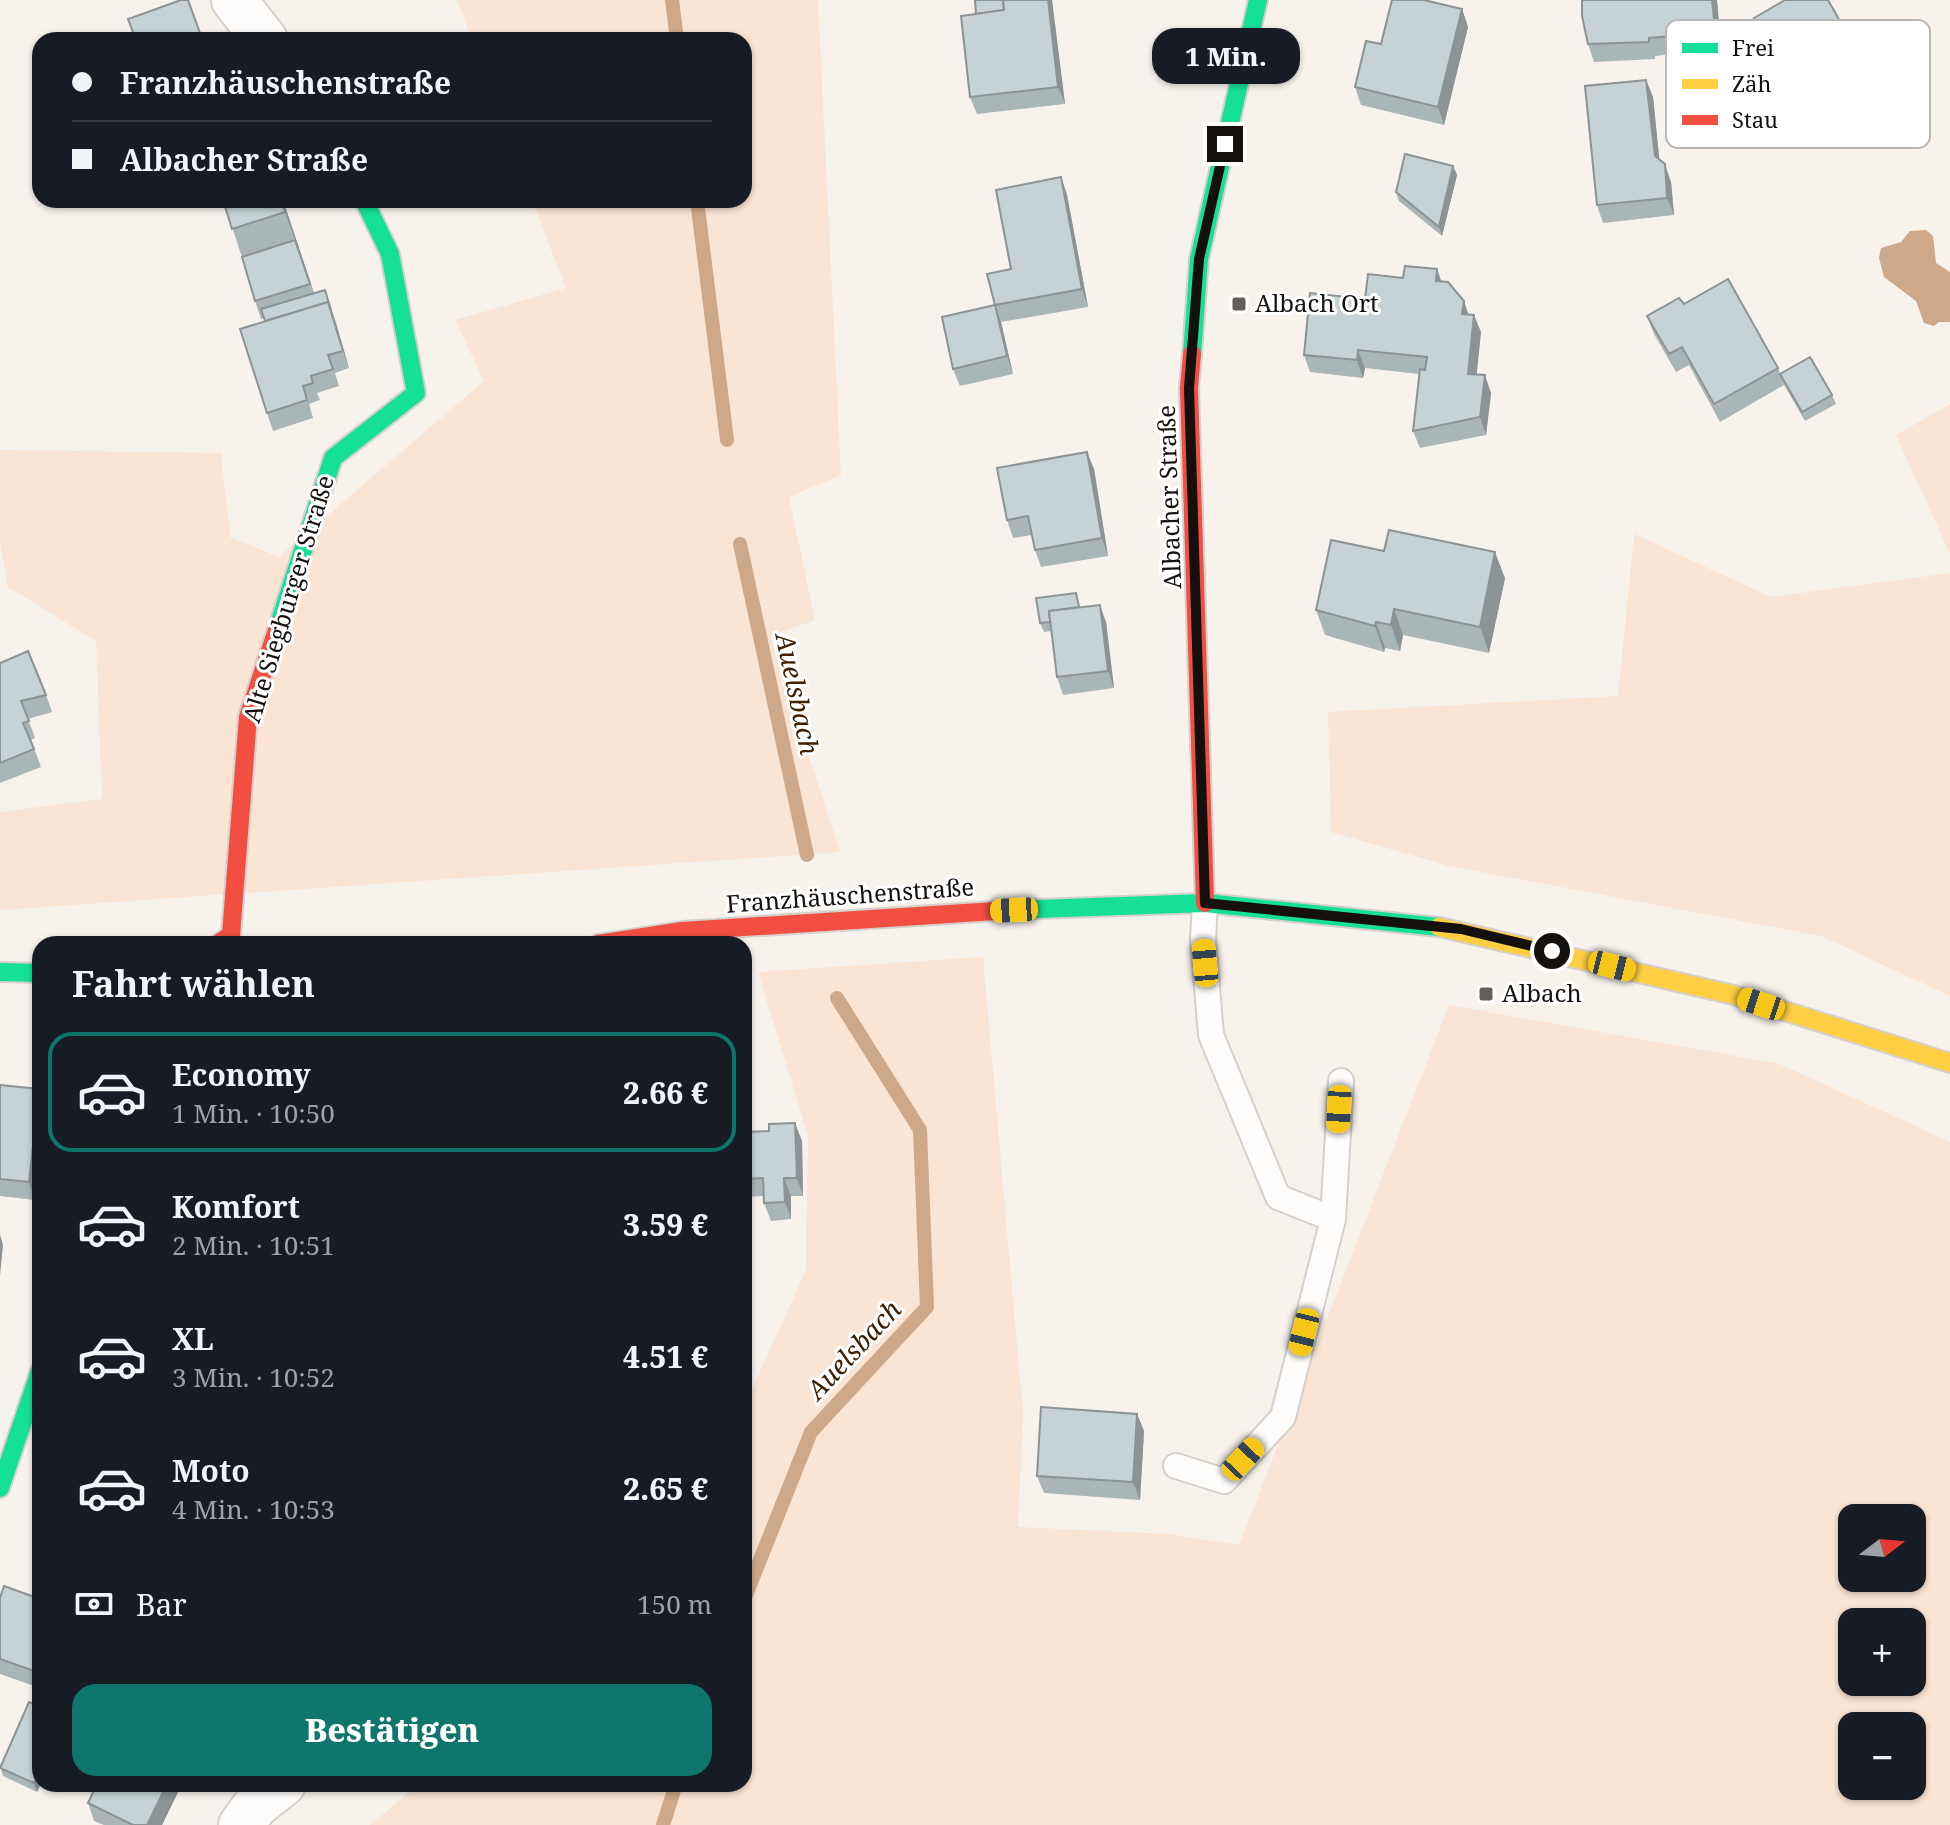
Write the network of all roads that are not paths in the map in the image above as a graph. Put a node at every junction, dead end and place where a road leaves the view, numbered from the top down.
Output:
1 (234, 0) edge
2 (1258, 0) edge
3 (259, 32) edge
4 (368, 208) edge
5 (1205, 903) junction
6 (230, 936) edge
7 (695, 936) edge
8 (0, 972) edge
9 (32, 973) edge
10 (1950, 1063) edge
11 (1341, 1081) dead end
12 (1333, 1219) junction
13 (32, 1394) edge
14 (1176, 1466) dead end
15 (0, 1488) edge
16 (273, 1792) edge
17 (241, 1825) edge

1 - 3 street
2 - 5 street, Albacher Straße
4 - 6 street, Alte Siegburger Straße
5 - 7 street, Franzhäuschenstraße
5 - 10 street, Franzhäuschenstraße
5 - 12 lane
8 - 9 street
11 - 12 lane
12 - 14 lane
13 - 15 street
16 - 17 street

